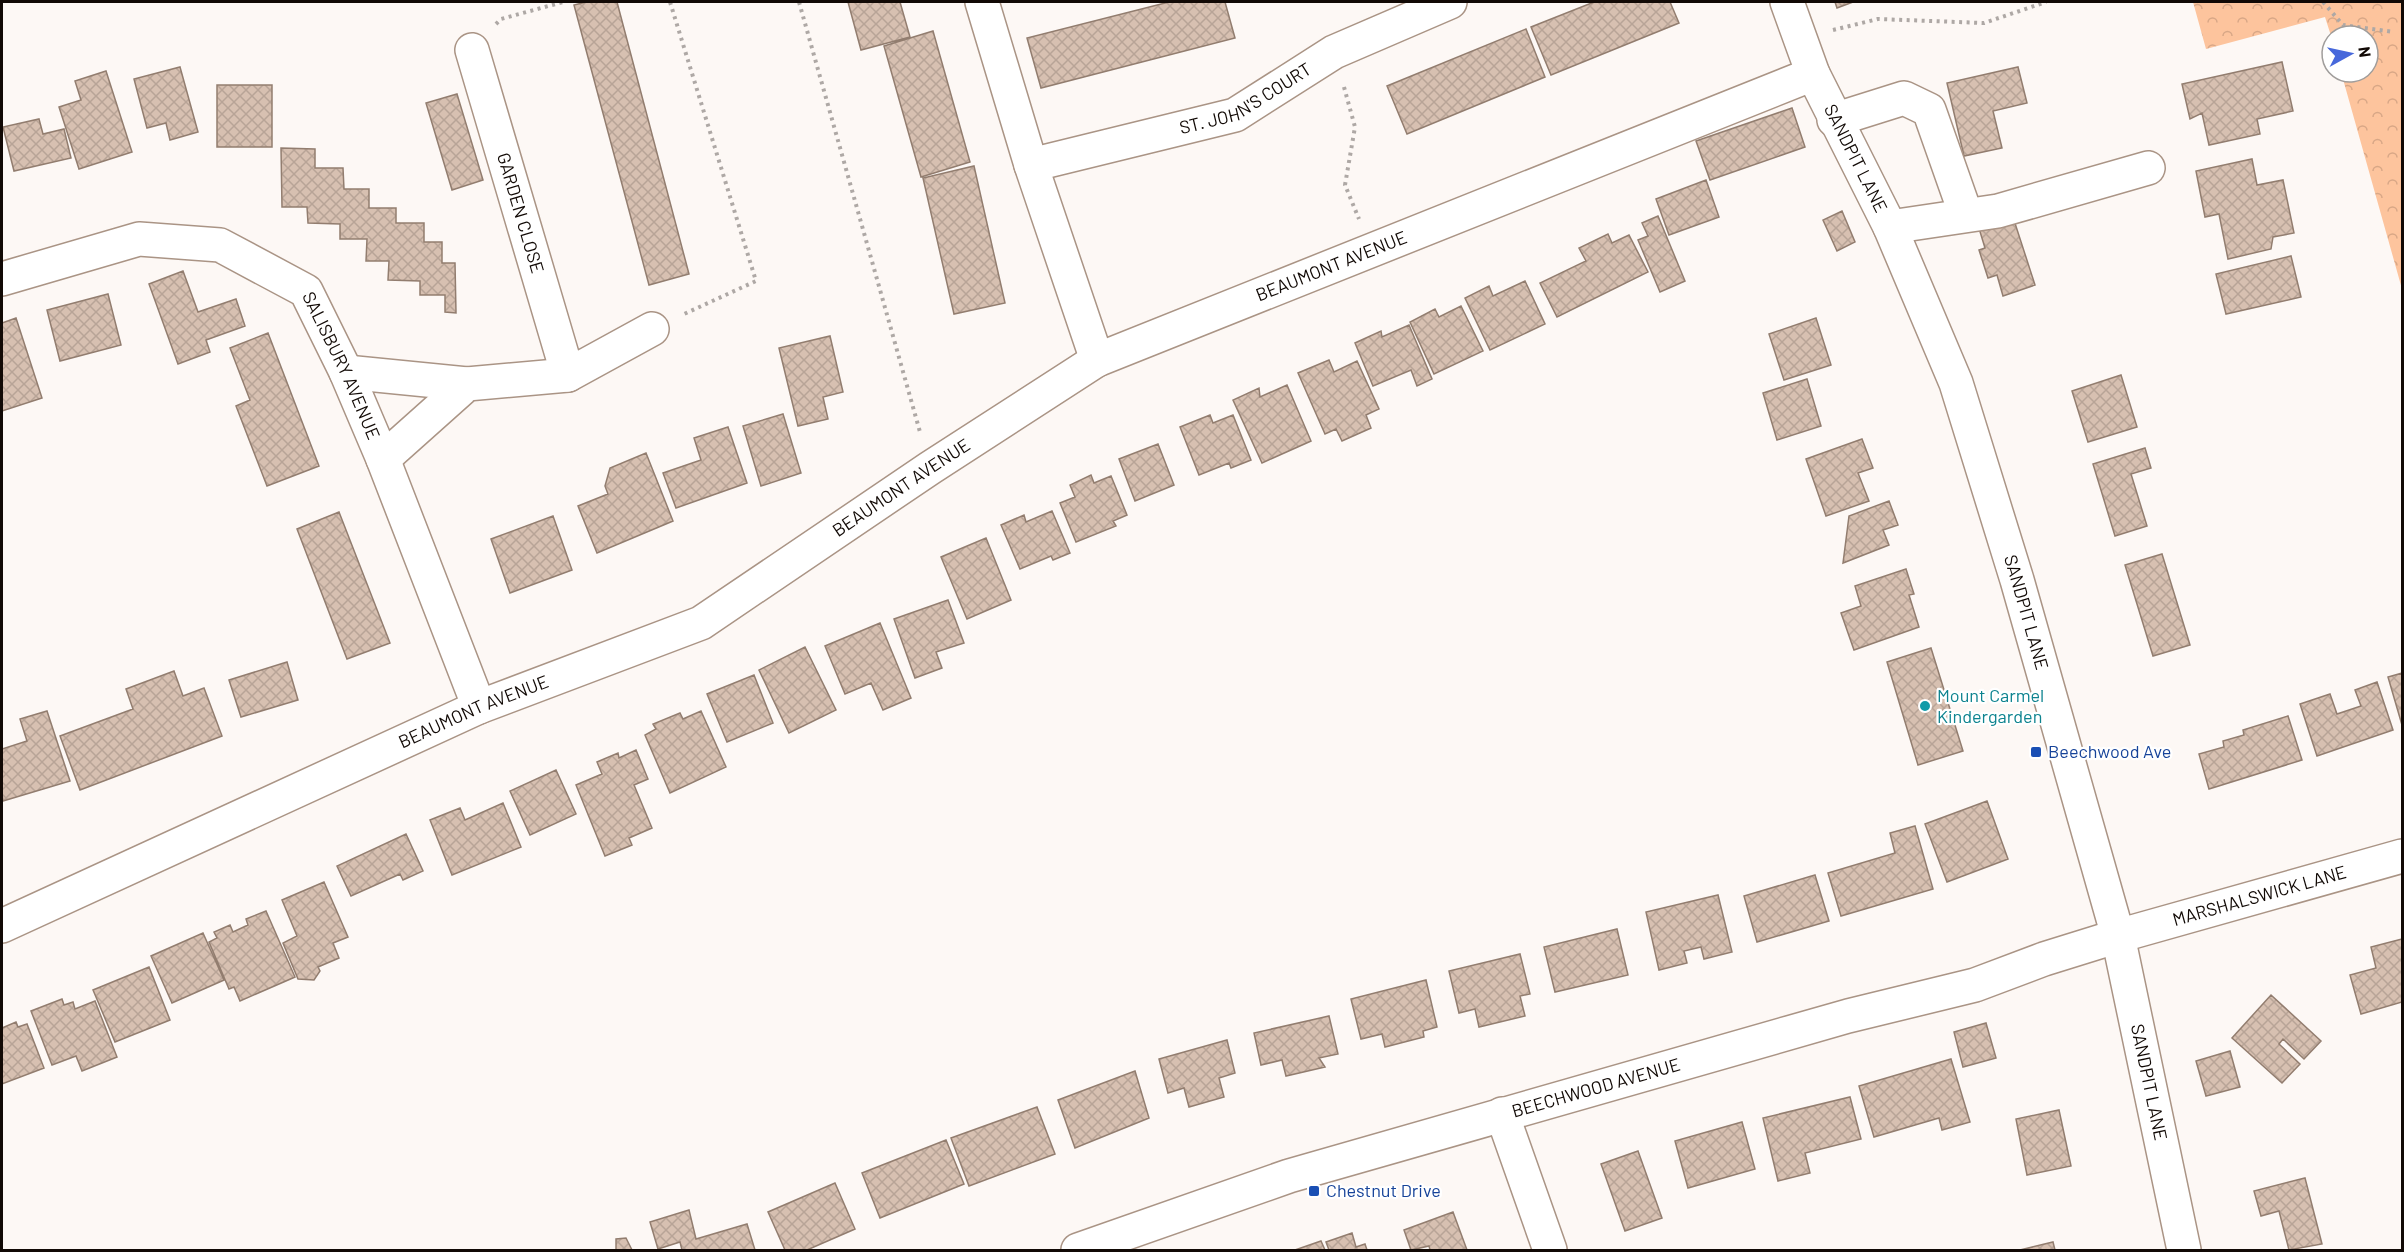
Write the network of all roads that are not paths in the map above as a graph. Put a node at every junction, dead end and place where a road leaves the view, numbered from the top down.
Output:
1 (982, 2) edge
2 (1450, 2) edge
3 (1787, 2) edge
4 (472, 50) road end
5 (1807, 60) junction
6 (1834, 120) junction
7 (1031, 165) junction
8 (2148, 168) dead end
9 (1966, 215) junction
10 (1890, 227) junction
11 (2, 279) edge
12 (652, 328) road end
13 (1097, 360) junction
14 (346, 372) junction
15 (568, 375) junction
16 (468, 384) junction
17 (383, 459) junction
18 (479, 707) junction
19 (2403, 856) edge
20 (2, 927) edge
21 (2118, 936) junction
22 (1502, 1114) junction
23 (1078, 1251) edge
24 (1550, 1251) edge
25 (2184, 1251) edge

1 - 7 street
2 - 7 street, ST. JOHN'S COURT
3 - 5 street, SANDPIT LANE
4 - 15 street, GARDEN CLOSE
5 - 6 street, SANDPIT LANE
5 - 13 street, BEAUMONT AVENUE
6 - 9 street
6 - 10 street, SANDPIT LANE
7 - 13 street
8 - 9 street
9 - 10 street
10 - 21 street, SANDPIT LANE
11 - 14 street, SALISBURY AVENUE
12 - 15 street
13 - 18 street, BEAUMONT AVENUE
14 - 16 street
14 - 17 street, SALISBURY AVENUE
15 - 16 street
16 - 17 street
17 - 18 street, SALISBURY AVENUE
18 - 20 street, BEAUMONT AVENUE
19 - 21 street, MARSHALSWICK LANE
21 - 22 street, BEECHWOOD AVENUE
21 - 25 street, SANDPIT LANE
22 - 23 street, BEECHWOOD AVENUE
22 - 24 street

